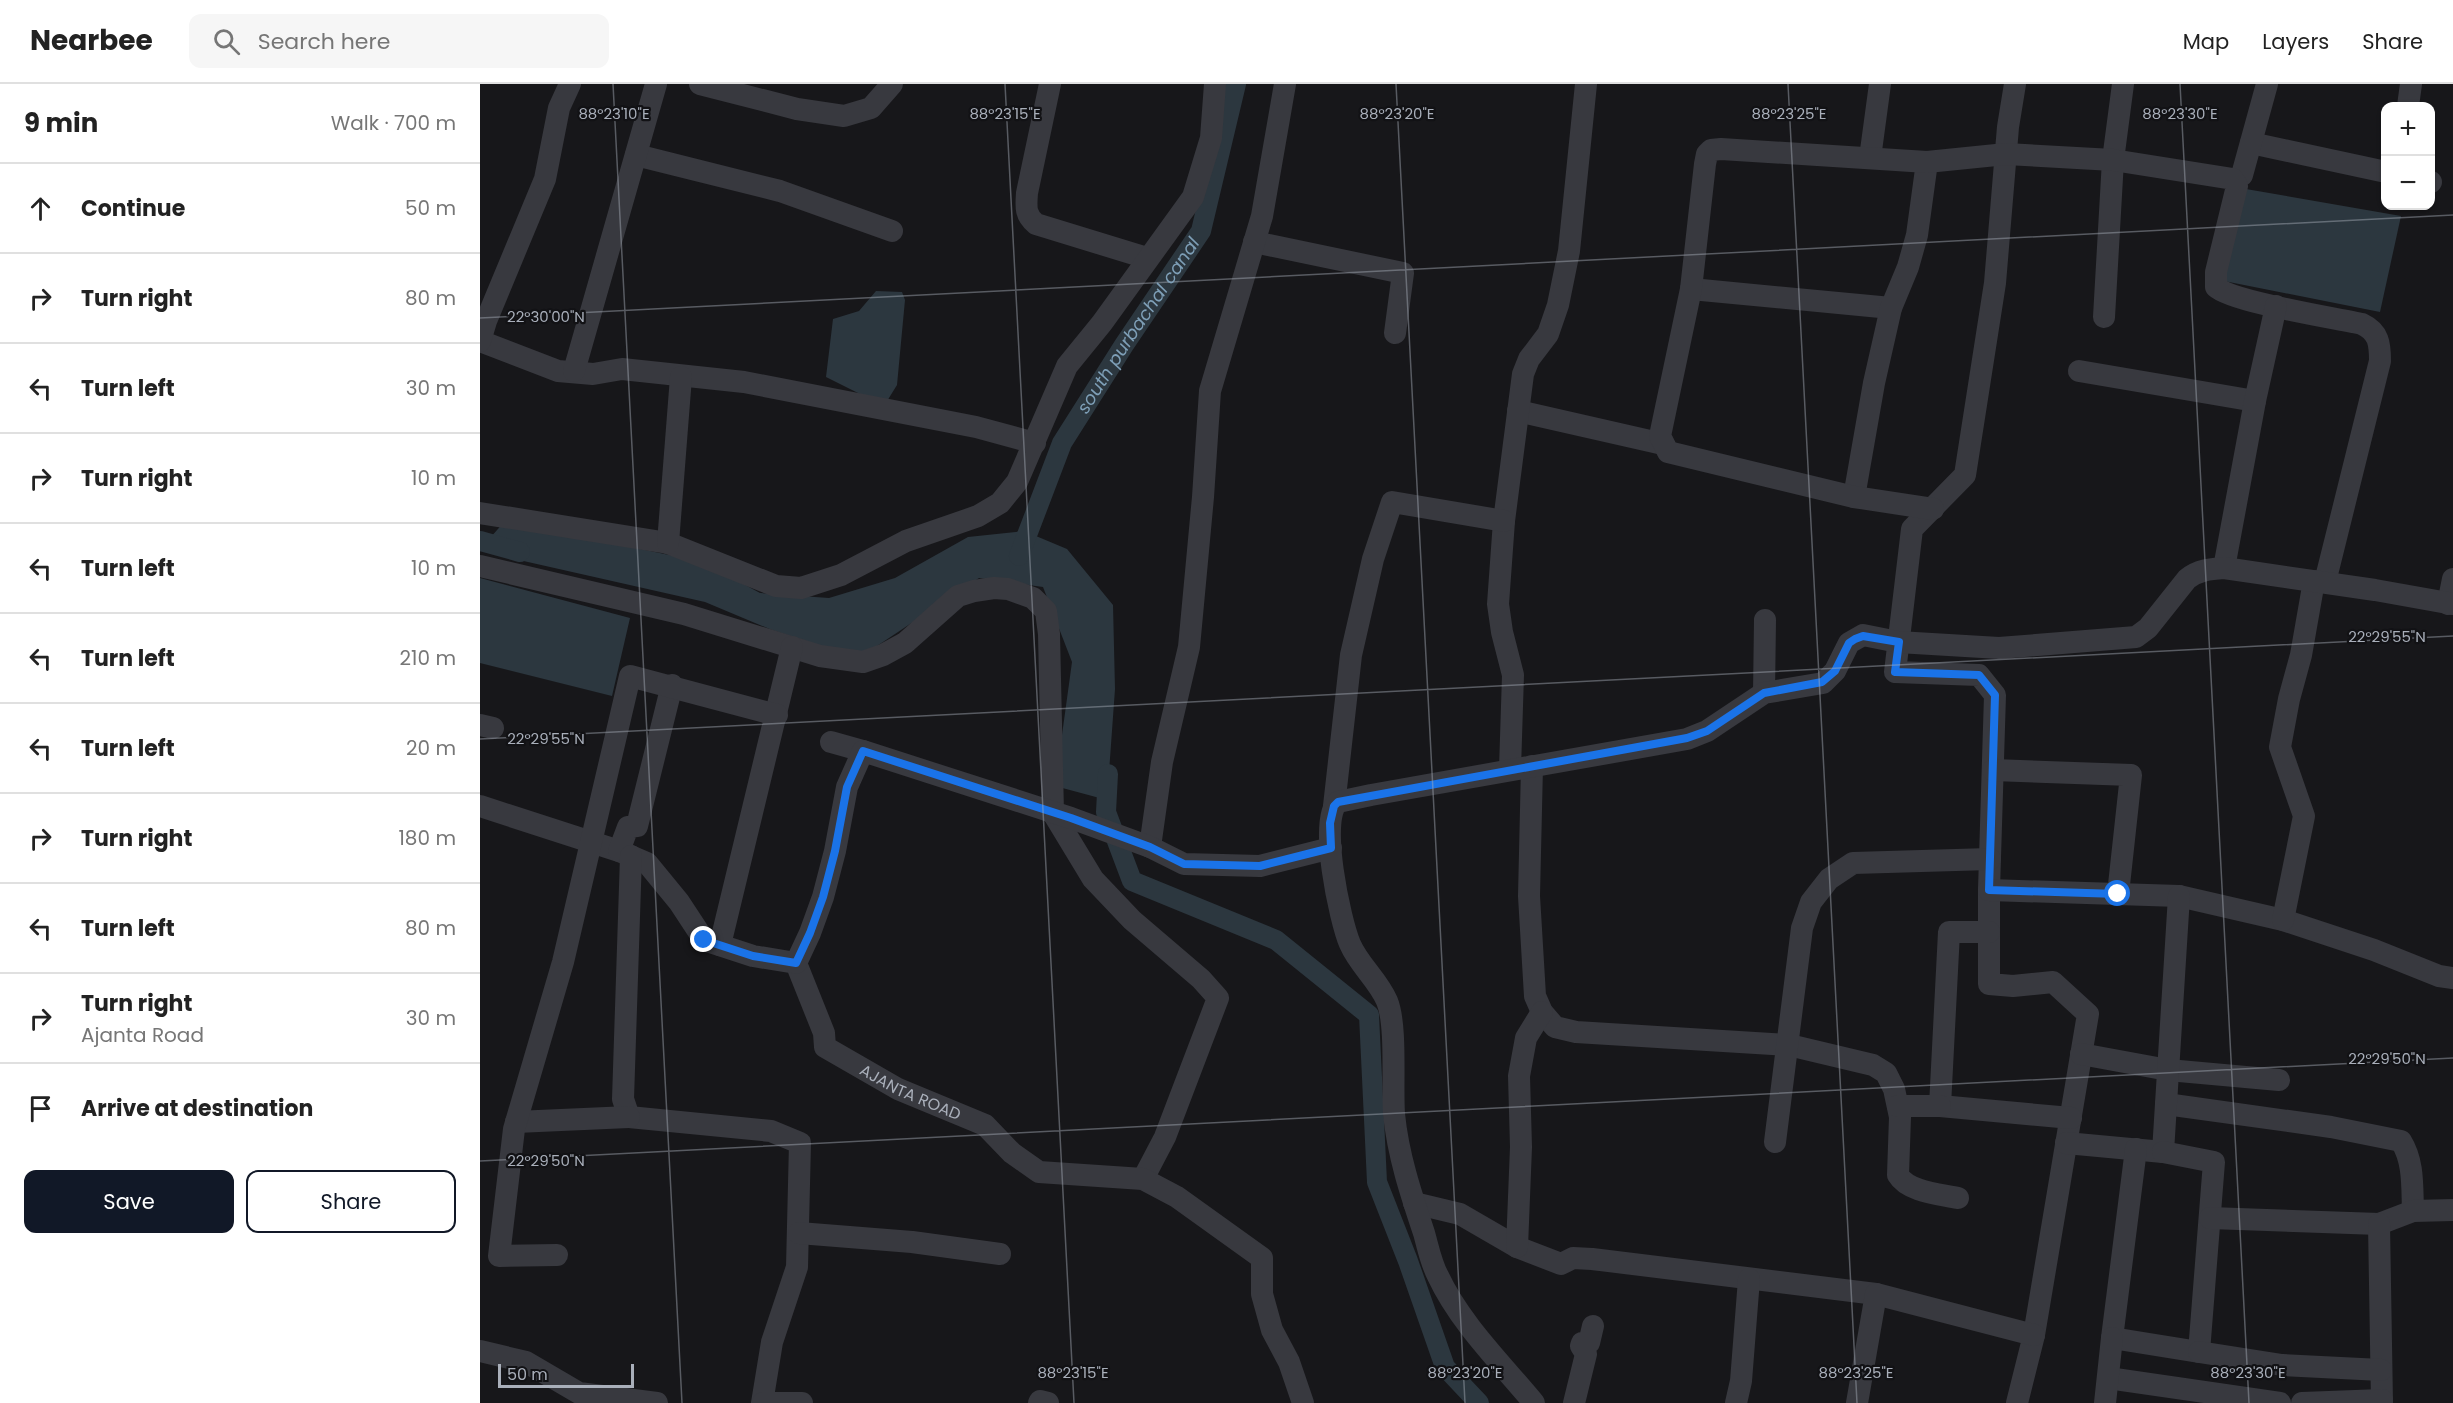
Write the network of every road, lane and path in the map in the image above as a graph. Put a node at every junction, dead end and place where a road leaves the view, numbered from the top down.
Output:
1 (570, 84) edge
2 (656, 84) edge
3 (700, 84) edge
4 (892, 84) edge
5 (1050, 84) edge
6 (1215, 84) edge
7 (1286, 84) edge
8 (1586, 84) edge
9 (1880, 84) edge
10 (2015, 84) edge
11 (2123, 84) edge
12 (2267, 84) edge
13 (2411, 84) edge
14 (2409, 102) edge
15 (2251, 143) junction
16 (2006, 154) junction
17 (636, 155) junction
18 (1870, 158) junction
19 (2113, 160) junction
20 (1927, 162) junction
21 (2381, 171) edge
22 (2242, 175) dead end
23 (892, 231) dead end
24 (1254, 242) junction
25 (1147, 258) junction
26 (1691, 289) junction
27 (2276, 306) junction
28 (1891, 308) junction
29 (2104, 318) dead end
30 (1395, 333) dead end
31 (480, 341) edge
32 (574, 371) junction
33 (2079, 371) dead end
34 (681, 377) junction
35 (2255, 401) junction
36 (1518, 411) junction
37 (1035, 443) junction
38 (1663, 444) junction
39 (1854, 497) junction
40 (1933, 510) junction
41 (480, 513) edge
42 (1504, 521) junction
43 (668, 543) junction
44 (480, 566) edge
45 (2224, 568) junction
46 (2453, 579) edge
47 (2320, 582) junction
48 (2451, 604) edge
49 (1765, 620) dead end
50 (1899, 642) junction
51 (792, 647) junction
52 (672, 686) junction
53 (1764, 693) junction
54 (777, 715) junction
55 (831, 742) dead end
56 (863, 751) junction
57 (1532, 766) junction
58 (1510, 769) junction
59 (1993, 770) junction
60 (480, 806) edge
61 (1334, 806) junction
62 (1062, 816) junction
63 (590, 842) junction
64 (1140, 844) junction
65 (1331, 848) junction
66 (625, 854) junction
67 (1990, 859) junction
68 (1989, 890) junction
69 (2118, 894) junction
70 (2179, 896) junction
71 (2283, 920) junction
72 (1989, 932) junction
73 (720, 945) junction
74 (796, 963) junction
75 (2453, 978) edge
76 (1542, 1012) junction
77 (1789, 1045) junction
78 (2081, 1054) junction
79 (2168, 1070) junction
80 (2279, 1080) dead end
81 (2166, 1104) junction
82 (1898, 1106) junction
83 (1940, 1106) junction
84 (628, 1117) junction
85 (2071, 1118) junction
86 (516, 1122) junction
87 (1775, 1142) dead end
88 (2066, 1143) junction
89 (2136, 1149) junction
90 (2163, 1152) junction
91 (1143, 1179) junction
92 (1958, 1198) dead end
93 (1414, 1203) junction
94 (2453, 1210) edge
95 (2413, 1211) junction
96 (2210, 1218) junction
97 (2379, 1224) junction
98 (799, 1233) junction
99 (1517, 1247) junction
100 (1000, 1254) dead end
101 (557, 1255) dead end
102 (1749, 1279) junction
103 (1876, 1294) junction
104 (1593, 1326) dead end
105 (2034, 1335) junction
106 (2112, 1338) junction
107 (480, 1351) edge
108 (2199, 1352) junction
109 (2381, 1370) junction
110 (2108, 1378) junction
111 (579, 1398) edge
112 (2382, 1401) edge
113 (657, 1403) edge
114 (763, 1403) edge
115 (802, 1403) edge
116 (1039, 1403) edge
117 (1048, 1403) edge
118 (1303, 1403) edge
119 (1534, 1403) edge
120 (1574, 1403) edge
121 (1736, 1403) edge
122 (1857, 1403) edge
123 (2017, 1403) edge
124 (2105, 1403) edge
125 (2280, 1403) edge
126 (2302, 1403) edge

1 - 31 street
2 - 17 street
3 - 4 street
5 - 25 street
6 - 25 street
7 - 24 street
8 - 36 street
9 - 18 street
10 - 16 street
11 - 19 street
12 - 15 street
13 - 14 street
15 - 21 street
15 - 22 street
16 - 19 street
16 - 20 street
16 - 40 street
17 - 23 street
17 - 32 street
18 - 20 street
18 - 26 street
19 - 27 street
19 - 29 street
20 - 28 street
24 - 30 street
24 - 64 street
25 - 37 street
26 - 28 street
26 - 38 street
27 - 35 street
27 - 47 street
28 - 39 street
31 - 32 street
32 - 34 street
33 - 35 street
34 - 37 street
34 - 43 street
35 - 45 street
36 - 38 street
36 - 42 street
37 - 43 street
38 - 39 street
39 - 40 street
40 - 50 street
41 - 43 street
42 - 58 street
42 - 61 street
44 - 51 street
45 - 47 street
45 - 50 street
46 - 48 street
47 - 48 street
47 - 71 street
49 - 53 street
50 - 53 street
50 - 59 street
51 - 54 street
51 - 62 street
52 - 54 street
52 - 63 street
52 - 66 street
53 - 57 street
54 - 73 street
55 - 56 street
56 - 62 street
56 - 74 street
57 - 58 street
57 - 76 street
58 - 61 street
59 - 67 street
59 - 69 street
60 - 63 street
61 - 65 street
62 - 64 street
62 - 91 street
63 - 66 street
63 - 86 street
64 - 65 street
65 - 93 street
66 - 73 street
66 - 84 street
67 - 68 street
67 - 77 street
68 - 69 street
68 - 72 street
69 - 70 street
70 - 71 street
70 - 79 street
71 - 75 street
72 - 78 street
72 - 83 street
73 - 74 street
74 - 91 street, AJANTA ROAD
76 - 77 street
76 - 99 street
77 - 82 street
77 - 87 street
78 - 79 street
78 - 85 street
79 - 80 street
79 - 81 street
81 - 90 street
81 - 95 street
82 - 83 street
82 - 92 street
83 - 85 street
84 - 86 street
84 - 98 street
85 - 88 street
86 - 101 street
88 - 89 street
88 - 105 street
89 - 90 street
89 - 106 street
90 - 96 street
91 - 118 street, AJANTA ROAD
93 - 99 street
93 - 119 street
94 - 95 street
95 - 97 street
96 - 97 street
96 - 108 street
97 - 109 street
98 - 100 street
98 - 114 street
99 - 102 street
102 - 103 street
102 - 121 street
103 - 105 street
103 - 122 street
104 - 120 street
105 - 123 street
106 - 108 street
106 - 110 street
107 - 111 street
108 - 109 street
109 - 112 street
110 - 124 street
110 - 125 street
111 - 113 street
112 - 126 street
114 - 115 street
116 - 117 street

